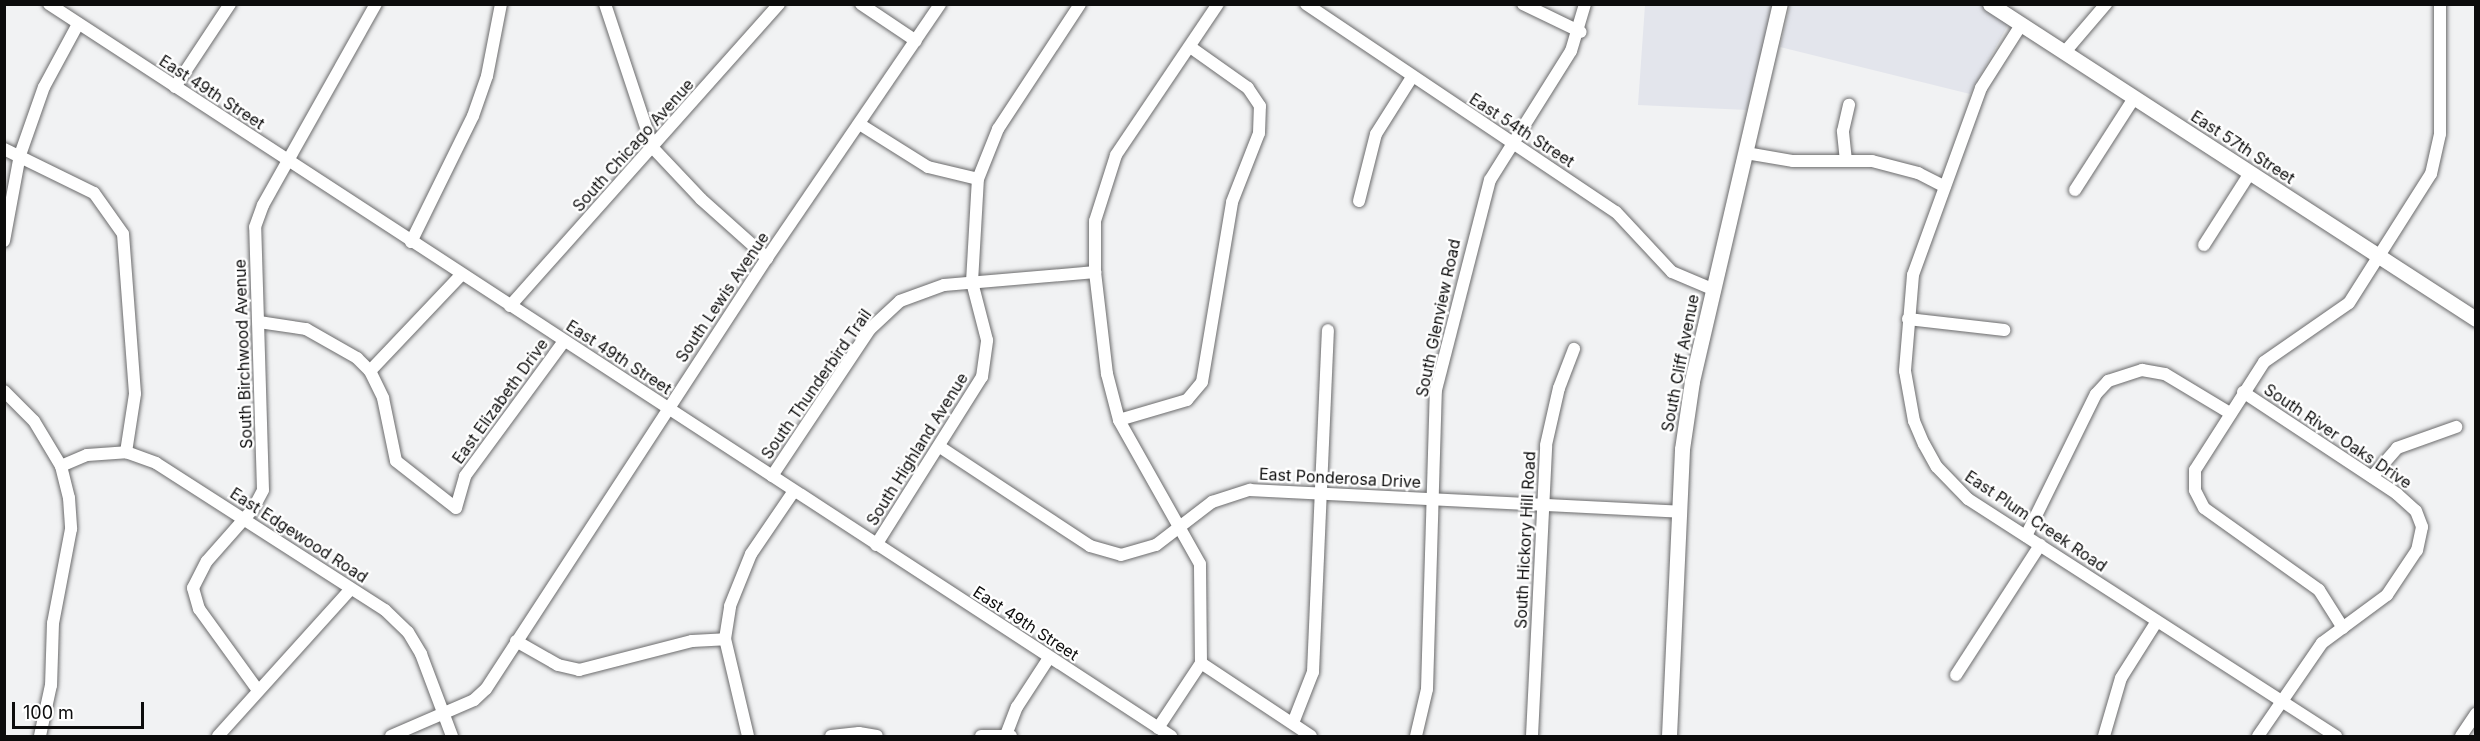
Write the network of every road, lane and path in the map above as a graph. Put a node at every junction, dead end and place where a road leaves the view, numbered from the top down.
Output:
1 (49, 4) edge
2 (230, 4) edge
3 (376, 4) edge
4 (501, 4) edge
5 (779, 4) edge
6 (861, 4) edge
7 (940, 4) edge
8 (1080, 4) edge
9 (1218, 4) edge
10 (1306, 4) edge
11 (1523, 4) edge
12 (1585, 4) edge
13 (1780, 4) edge
14 (1990, 4) edge
15 (2106, 4) edge
16 (2440, 4) edge
17 (609, 6) edge
18 (78, 24) junction
19 (2021, 25) junction
20 (1581, 32) junction
21 (916, 41) junction
22 (1190, 47) junction
23 (2064, 52) junction
24 (1412, 77) junction
25 (175, 87) junction
26 (2134, 98) junction
27 (1848, 105) dead end
28 (861, 124) junction
29 (1513, 143) junction
30 (653, 148) junction
31 (4, 149) edge
32 (1746, 153) junction
33 (20, 155) junction
34 (1846, 161) junction
35 (289, 162) junction
36 (2250, 173) junction
37 (978, 178) junction
38 (1945, 187) junction
39 (2075, 190) dead end
40 (1359, 201) dead end
41 (4, 241) edge
42 (411, 242) junction
43 (2205, 245) dead end
44 (2380, 257) junction
45 (767, 258) junction
46 (1095, 272) junction
47 (461, 275) junction
48 (972, 282) junction
49 (1712, 289) junction
50 (510, 306) junction
51 (1908, 319) junction
52 (2475, 319) edge
53 (259, 322) junction
54 (1328, 330) dead end
55 (2004, 330) dead end
56 (564, 341) junction
57 (1574, 349) dead end
58 (370, 371) junction
59 (4, 391) edge
60 (2242, 392) junction
61 (668, 409) junction
62 (2228, 412) junction
63 (1119, 420) junction
64 (2456, 427) dead end
65 (940, 447) junction
66 (126, 452) junction
67 (60, 466) junction
68 (772, 476) junction
69 (2372, 477) junction
70 (794, 491) junction
71 (1319, 494) junction
72 (1432, 499) junction
73 (1544, 503) junction
74 (1679, 512) junction
75 (245, 519) junction
76 (1182, 525) junction
77 (2026, 536) junction
78 (876, 545) junction
79 (2040, 545) junction
80 (351, 589) junction
81 (2157, 621) junction
82 (2343, 628) junction
83 (725, 639) junction
84 (516, 641) junction
85 (1049, 658) junction
86 (1201, 663) junction
87 (1956, 675) dead end
88 (257, 689) junction
89 (2280, 700) junction
90 (441, 713) junction
91 (2475, 714) edge
92 (1293, 723) junction
93 (1158, 728) junction
94 (40, 736) edge
95 (218, 736) edge
96 (391, 736) edge
97 (452, 736) edge
98 (748, 736) edge
99 (831, 736) edge
100 (877, 736) edge
101 (981, 736) edge
102 (1008, 736) edge
103 (1171, 736) edge
104 (1311, 736) edge
105 (1416, 736) edge
106 (1532, 736) edge
107 (1669, 736) edge
108 (2104, 736) edge
109 (2258, 736) edge
110 (2336, 736) edge
111 (2461, 736) edge

1 - 18 street, East 49th Street
2 - 25 street
3 - 35 street, South Birchwood Avenue
4 - 42 street
5 - 30 street, South Chicago Avenue
6 - 21 street
7 - 21 street, South Lewis Avenue
8 - 37 street, South Highland Avenue
9 - 22 street
10 - 24 street, East 54th Street
11 - 20 street
12 - 20 street, South Glenview Road
13 - 32 main road, South Cliff Avenue
14 - 19 main road, East 57th Street
15 - 23 street
16 - 44 street
17 - 30 street
18 - 25 street, East 49th Street
18 - 33 street
19 - 23 main road, East 57th Street
19 - 38 street, East Plum Creek Road
20 - 29 street, South Glenview Road
21 - 28 street, South Lewis Avenue
22 - 46 street
22 - 63 street
23 - 26 main road, East 57th Street
24 - 29 street, East 54th Street
24 - 40 street
25 - 35 street, East 49th Street
26 - 36 main road, East 57th Street
26 - 39 street
27 - 34 street
28 - 37 street
28 - 45 street, South Lewis Avenue
29 - 49 street, East 54th Street
29 - 72 street, South Glenview Road
30 - 45 street
30 - 50 street, South Chicago Avenue
31 - 33 street
32 - 34 street
32 - 49 main road, South Cliff Avenue
33 - 41 street
33 - 66 street
34 - 38 street
35 - 42 street, East 49th Street
35 - 53 street, South Birchwood Avenue
36 - 43 street
36 - 44 main road, East 57th Street
37 - 48 street, South Highland Avenue
38 - 51 street, East Plum Creek Road
42 - 47 street, East 49th Street
44 - 52 main road, East 57th Street
44 - 60 street
45 - 61 street, South Lewis Avenue
46 - 48 street, South Thunderbird Trail
46 - 63 street
47 - 50 street, East 49th Street
47 - 58 street
48 - 65 street, South Highland Avenue
48 - 68 street, South Thunderbird Trail
49 - 74 main road, South Cliff Avenue
50 - 56 street, East 49th Street
51 - 55 street
51 - 77 street, East Plum Creek Road
53 - 58 street
53 - 75 street, South Birchwood Avenue
54 - 71 street
56 - 58 street, East Elizabeth Drive
56 - 61 street, East 49th Street
57 - 73 street, South Hickory Hill Road
59 - 67 street
60 - 62 street
60 - 69 street, South River Oaks Drive
61 - 68 street, East 49th Street
61 - 84 street, South Lewis Avenue
62 - 77 street
62 - 82 street
63 - 76 street
64 - 69 street
65 - 76 street, East Ponderosa Drive
65 - 78 street, South Highland Avenue
66 - 67 street, East Edgewood Road
66 - 75 street, East Edgewood Road
67 - 94 street
68 - 70 street, East 49th Street
69 - 82 street, South River Oaks Drive
70 - 78 street, East 49th Street
70 - 83 street
71 - 72 street, East Ponderosa Drive
71 - 76 street, East Ponderosa Drive
71 - 92 street
72 - 73 street, East Ponderosa Drive
72 - 105 street, South Glenview Road
73 - 74 street, East Ponderosa Drive
73 - 106 street, South Hickory Hill Road
74 - 107 main road, South Cliff Avenue
75 - 80 street, East Edgewood Road
75 - 88 street, South Birchwood Avenue
76 - 86 street
77 - 79 street, East Plum Creek Road
78 - 85 street, East 49th Street
79 - 81 street, East Plum Creek Road
79 - 87 street
80 - 88 street
80 - 90 street, East Edgewood Road
81 - 89 street, East Plum Creek Road
81 - 108 street
82 - 89 street, South River Oaks Drive
83 - 84 street
83 - 98 street
84 - 90 street, South Lewis Avenue
85 - 93 street, East 49th Street
85 - 102 street
86 - 92 street
86 - 93 street
88 - 95 street
89 - 109 street, South River Oaks Drive
89 - 110 street, East Plum Creek Road
90 - 96 street, South Lewis Avenue
90 - 97 street, East Edgewood Road
91 - 111 street
92 - 104 street
93 - 103 street, East 49th Street
99 - 100 street
101 - 102 street

